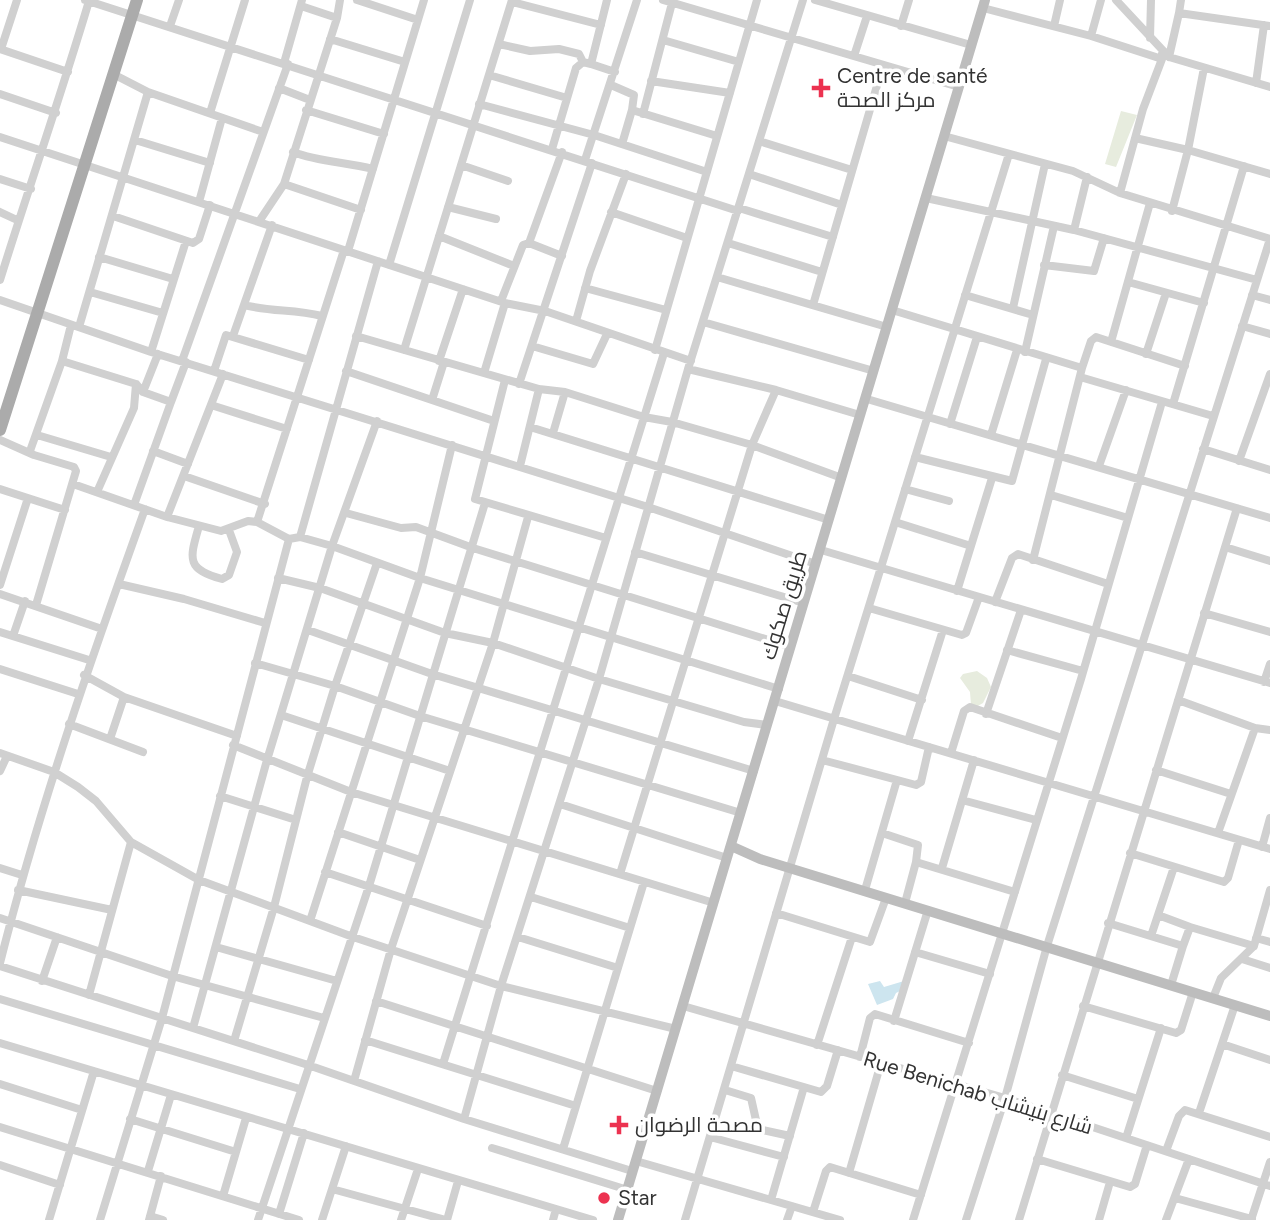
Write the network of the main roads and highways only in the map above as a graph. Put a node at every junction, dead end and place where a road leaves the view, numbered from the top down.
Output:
1 (137, 0) edge
2 (0, 430) edge

1 - 2 main road

